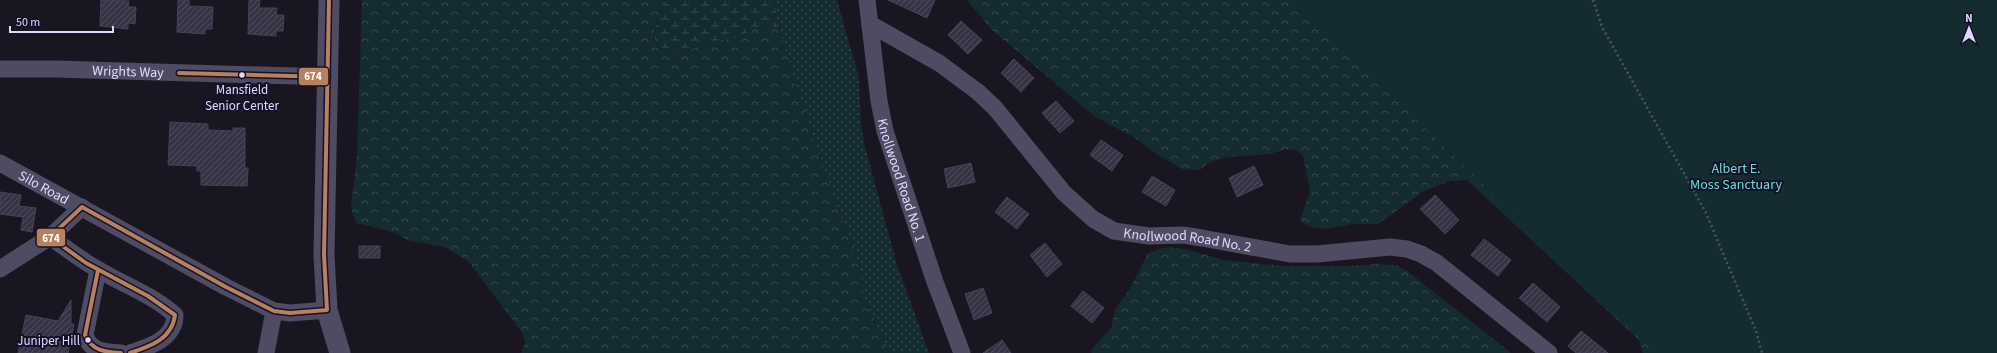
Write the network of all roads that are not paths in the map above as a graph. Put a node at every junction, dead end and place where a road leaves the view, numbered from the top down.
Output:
1 (329, 0) edge
2 (867, 0) edge
3 (870, 24) junction
4 (0, 70) edge
5 (328, 77) junction
6 (0, 163) edge
7 (82, 207) junction
8 (50, 237) junction
9 (0, 269) edge
10 (98, 270) junction
11 (327, 310) junction
12 (274, 311) junction
13 (121, 353) edge
14 (130, 353) edge
15 (266, 353) edge
16 (340, 353) edge
17 (962, 353) edge
18 (1549, 353) edge

1 - 5 street
2 - 3 street, Knollwood Road No. 1
3 - 17 street, Knollwood Road No. 1
3 - 18 street, Knollwood Road No. 2
4 - 5 street, Wrights Way
5 - 11 street
6 - 7 street, Silo Road
7 - 8 street
7 - 12 street, Silo Road
8 - 9 street
8 - 10 street
10 - 13 street
10 - 14 street
11 - 12 street, Silo Road
11 - 16 street
12 - 15 street

